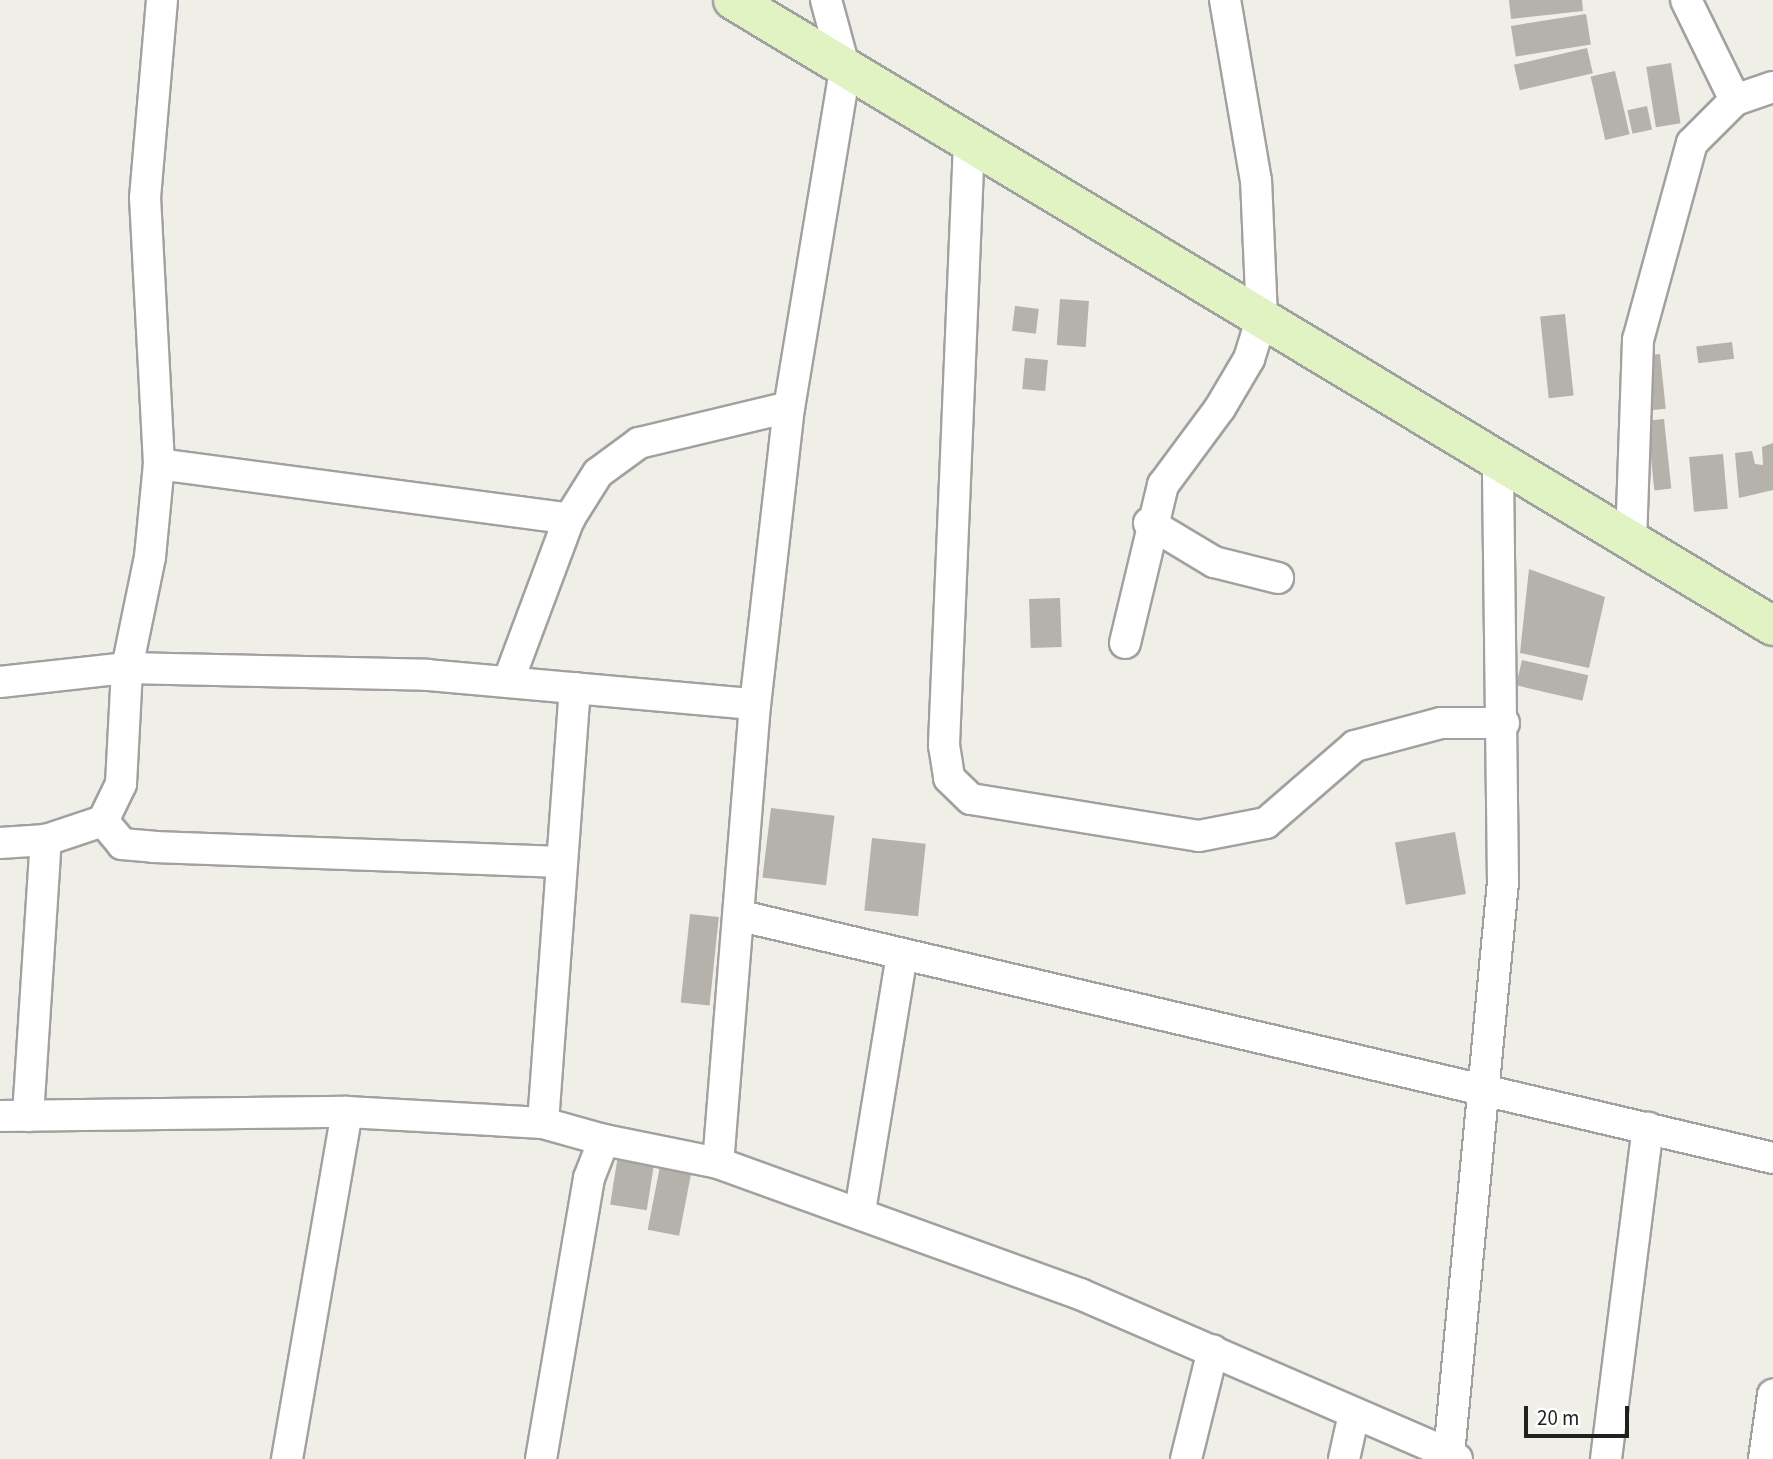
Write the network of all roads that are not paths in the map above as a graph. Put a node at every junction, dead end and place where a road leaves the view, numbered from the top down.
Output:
1 (162, 0) edge
2 (733, 0) edge
3 (826, 0) edge
4 (1225, 0) edge
5 (1686, 0) edge
6 (845, 70) junction
7 (1773, 87) edge
8 (1735, 100) junction
9 (969, 143) junction
10 (1262, 317) junction
11 (789, 407) junction
12 (1498, 460) junction
13 (159, 464) junction
14 (569, 519) junction
15 (1149, 523) junction
16 (1631, 541) junction
17 (1278, 578) dead end
18 (1773, 626) edge
19 (1125, 643) dead end
20 (127, 668) junction
21 (0, 682) edge
22 (508, 682) junction
23 (575, 688) junction
24 (755, 704) junction
25 (1504, 723) junction
26 (103, 821) junction
27 (46, 840) junction
28 (0, 843) edge
29 (562, 862) junction
30 (741, 916) junction
31 (902, 954) junction
32 (1480, 1092) junction
33 (347, 1112) junction
34 (14, 1116) edge
35 (543, 1123) junction
36 (1648, 1128) junction
37 (604, 1140) junction
38 (1773, 1158) edge
39 (718, 1163) junction
40 (860, 1211) junction
41 (1213, 1350) junction
42 (1773, 1395) edge
43 (1354, 1414) junction
44 (1453, 1457) edge
45 (287, 1459) edge
46 (541, 1459) edge
47 (1186, 1459) edge
48 (1344, 1459) edge
49 (1606, 1459) edge
50 (1764, 1459) edge

1 - 13 street
2 - 6 street
3 - 6 street
4 - 10 street
5 - 8 street
6 - 9 street
6 - 11 street
7 - 8 street
8 - 16 street
9 - 10 street
9 - 25 street
10 - 12 street
10 - 15 street
11 - 14 street
11 - 24 street
12 - 16 street
12 - 25 street
13 - 14 street
13 - 20 street
14 - 22 street
15 - 17 street
15 - 19 street
16 - 18 street
20 - 21 street
20 - 22 street
20 - 26 street
22 - 23 street
23 - 24 street
23 - 29 street
24 - 30 street
25 - 32 street
26 - 27 street
26 - 29 street
27 - 28 street
27 - 34 street
29 - 35 street
30 - 31 street
30 - 39 street
31 - 32 street
31 - 40 street
32 - 36 street
32 - 44 street
33 - 34 street
33 - 35 street
33 - 45 street
35 - 37 street
36 - 38 street
36 - 49 street
37 - 39 street
37 - 46 street
39 - 40 street
40 - 41 street
41 - 43 street
41 - 47 street
42 - 50 street
43 - 44 street
43 - 48 street

